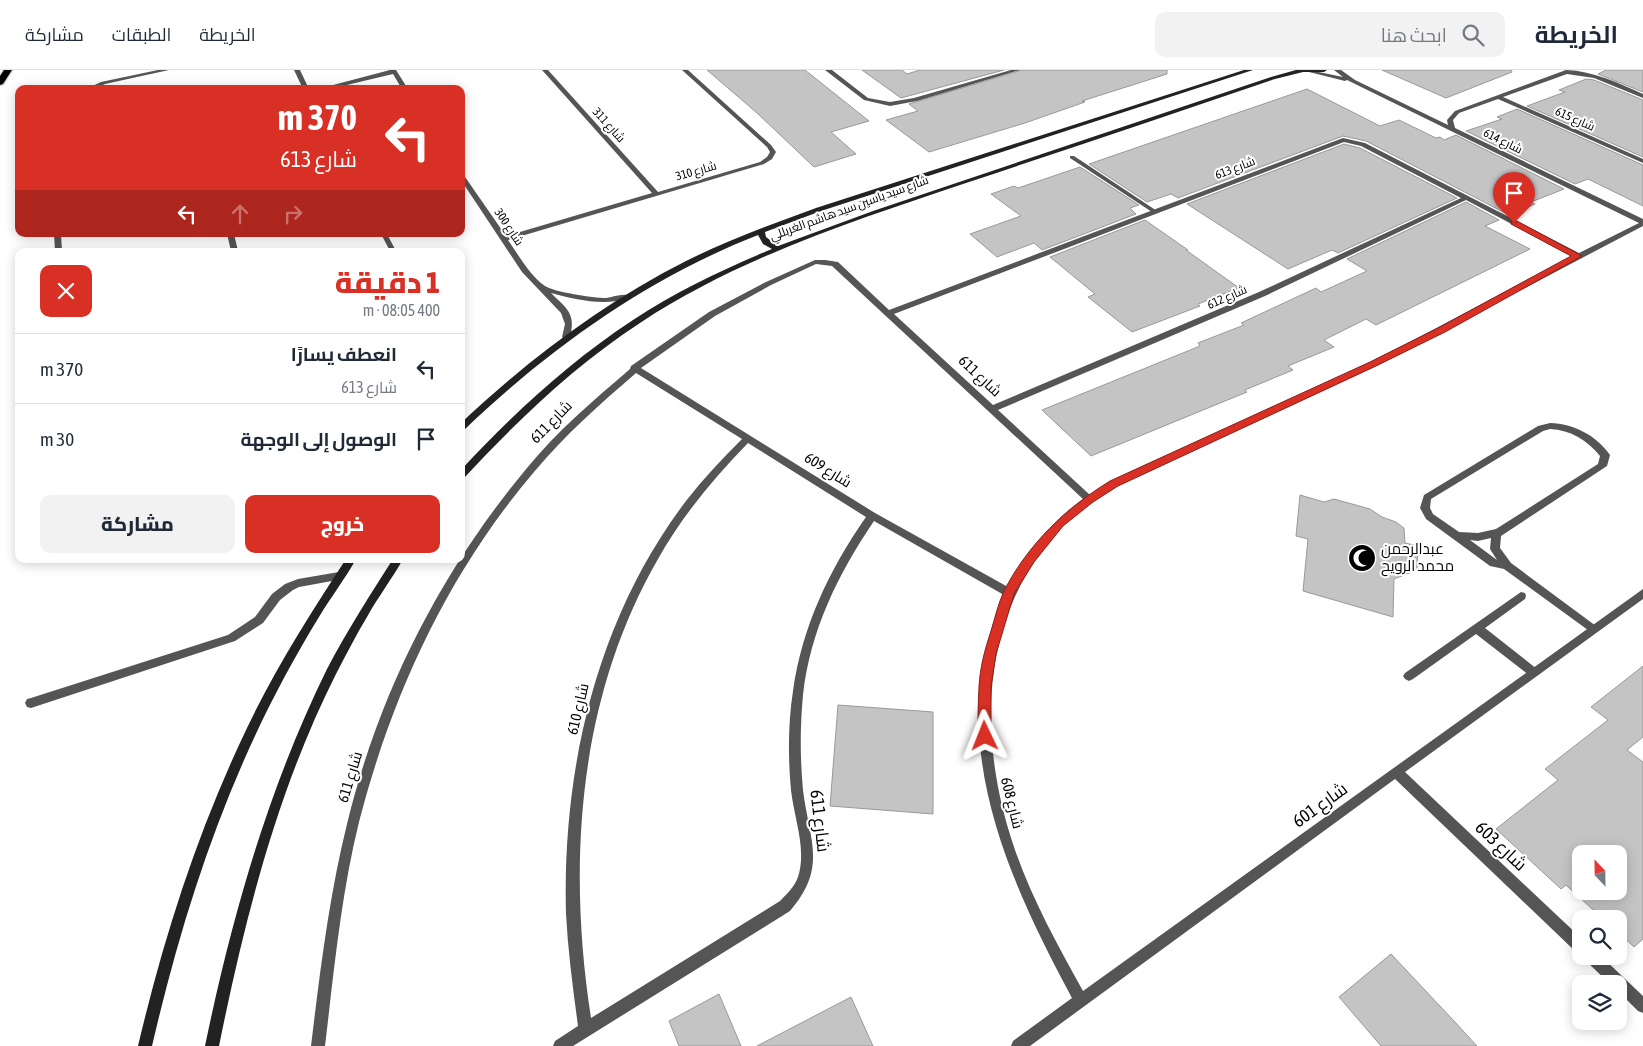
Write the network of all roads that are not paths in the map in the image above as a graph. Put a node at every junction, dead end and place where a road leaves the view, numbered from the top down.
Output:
1 (8, 70) edge
2 (166, 70) edge
3 (297, 70) edge
4 (545, 70) edge
5 (685, 70) edge
6 (828, 70) edge
7 (1017, 70) edge
8 (1250, 70) edge
9 (1302, 70) edge
10 (1324, 70) edge
11 (1337, 70) edge
12 (394, 71) edge
13 (1312, 71) junction
14 (1353, 81) junction
15 (0, 82) edge
16 (102, 85) edge
17 (304, 85) edge
18 (337, 85) edge
19 (403, 85) edge
20 (1643, 96) edge
21 (1498, 97) junction
22 (1452, 129) junction
23 (1072, 157) dead end
24 (1643, 161) edge
25 (465, 181) edge
26 (656, 194) junction
27 (1466, 198) junction
28 (1154, 211) junction
29 (1643, 222) edge
30 (760, 231) junction
31 (504, 239) junction
32 (777, 248) junction
33 (1578, 256) junction
34 (542, 288) junction
35 (628, 297) junction
36 (890, 313) junction
37 (566, 337) junction
38 (634, 368) junction
39 (992, 409) junction
40 (465, 424) edge
41 (748, 438) junction
42 (465, 472) edge
43 (1089, 499) junction
44 (872, 516) junction
45 (1499, 532) junction
46 (1458, 536) junction
47 (465, 559) edge
48 (348, 563) edge
49 (396, 563) edge
50 (462, 563) edge
51 (1507, 566) junction
52 (340, 576) junction
53 (1009, 593) junction
54 (1643, 593) edge
55 (1521, 596) dead end
56 (1477, 628) junction
57 (1592, 629) junction
58 (1533, 672) junction
59 (1409, 676) dead end
60 (31, 703) dead end
61 (1396, 772) junction
62 (1572, 938) edge
63 (1600, 965) edge
64 (1080, 1001) junction
65 (1643, 1006) edge
66 (586, 1030) junction
67 (145, 1046) edge
68 (212, 1046) edge
69 (318, 1046) edge
70 (560, 1046) edge
71 (1018, 1046) edge

1 - 15 highway
2 - 16 street
3 - 17 street
4 - 26 street, شارع 311
5 - 26 street, شارع 310
6 - 7 street
8 - 30 street, شارع سيد ياسين سيد هاشم الغربللي
9 - 13 street
9 - 32 street, شارع سيد ياسين سيد هاشم الغربللي
10 - 13 street
11 - 14 street, شارع 614
12 - 18 street
12 - 19 street
13 - 14 street, شارع 614
14 - 22 street, شارع 614
20 - 21 street
21 - 22 street
21 - 24 street, شارع 615
22 - 29 street, شارع 614
23 - 28 street
25 - 31 street, شارع 300
26 - 31 street, شارع 310
27 - 28 street, شارع 613
27 - 33 street, شارع 613
27 - 39 street, شارع 612
28 - 36 street, شارع 613
29 - 33 street, شارع 608
30 - 32 street
30 - 35 street, شارع سيد ياسين سيد هاشم الغربللي
31 - 34 street, شارع 300
32 - 42 street, شارع سيد ياسين سيد هاشم الغربللي
33 - 43 street, شارع 608
34 - 35 street
34 - 37 street, شارع 300
35 - 37 street, شارع سيد ياسين سيد هاشم الغربللي
36 - 38 street, شارع 611
36 - 39 street, شارع 611
37 - 40 street, شارع سيد ياسين سيد هاشم الغربللي
38 - 41 street, شارع 609
38 - 47 street, شارع 611
39 - 43 street, شارع 611
41 - 44 street, شارع 609
41 - 66 street, شارع 610
43 - 53 street, شارع 608
44 - 53 street, شارع 609
44 - 66 street, شارع 611
45 - 46 street
45 - 46 street
45 - 51 street
46 - 51 street
48 - 52 street
49 - 68 street
50 - 69 street, شارع 611
51 - 57 street
52 - 60 street
52 - 67 street
53 - 64 street, شارع 608
54 - 57 street, شارع 601
55 - 56 street
56 - 58 street
56 - 59 street
57 - 58 street, شارع 601
58 - 61 street, شارع 601
61 - 62 street, شارع 603
61 - 64 street, شارع 601
63 - 65 street
64 - 71 street, شارع 601
66 - 70 street, شارع 611

